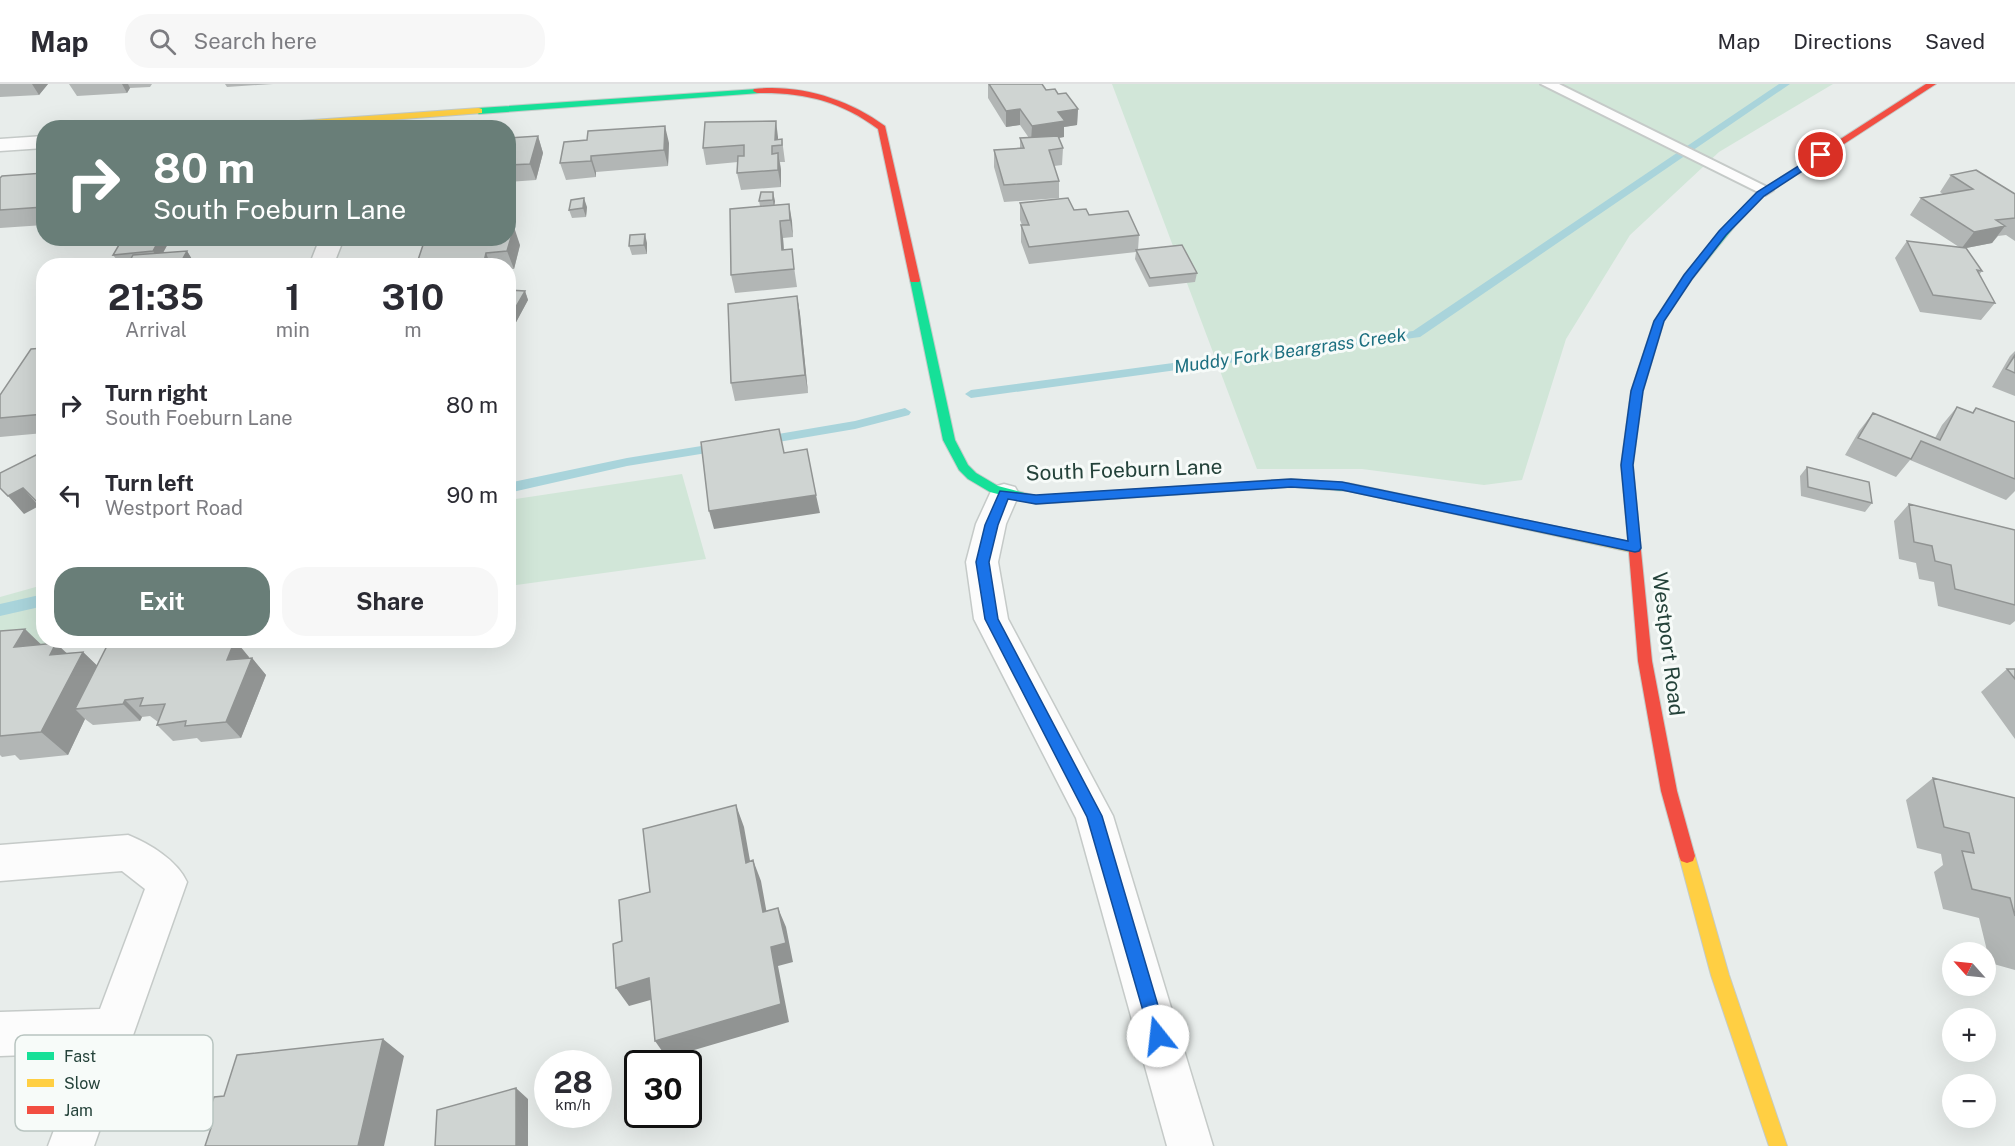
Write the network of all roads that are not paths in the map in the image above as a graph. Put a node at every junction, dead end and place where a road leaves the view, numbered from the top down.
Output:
1 (1548, 84) edge
2 (1932, 84) edge
3 (416, 120) edge
4 (36, 143) edge
5 (0, 145) edge
6 (1766, 190) junction
7 (1004, 494) junction
8 (1635, 548) junction
9 (0, 863) edge
10 (112, 1030) junction
11 (0, 1034) edge
12 (110, 1035) edge
13 (76, 1131) edge
14 (71, 1146) edge
15 (1190, 1146) edge
16 (1778, 1146) edge

1 - 6 lane
2 - 6 street, Westport Road
3 - 7 street, South Foeburn Lane
4 - 5 street
6 - 8 street, Westport Road
7 - 8 street, South Foeburn Lane
7 - 15 street
8 - 16 street, Westport Road
9 - 10 street
10 - 11 street
10 - 12 street
13 - 14 street

